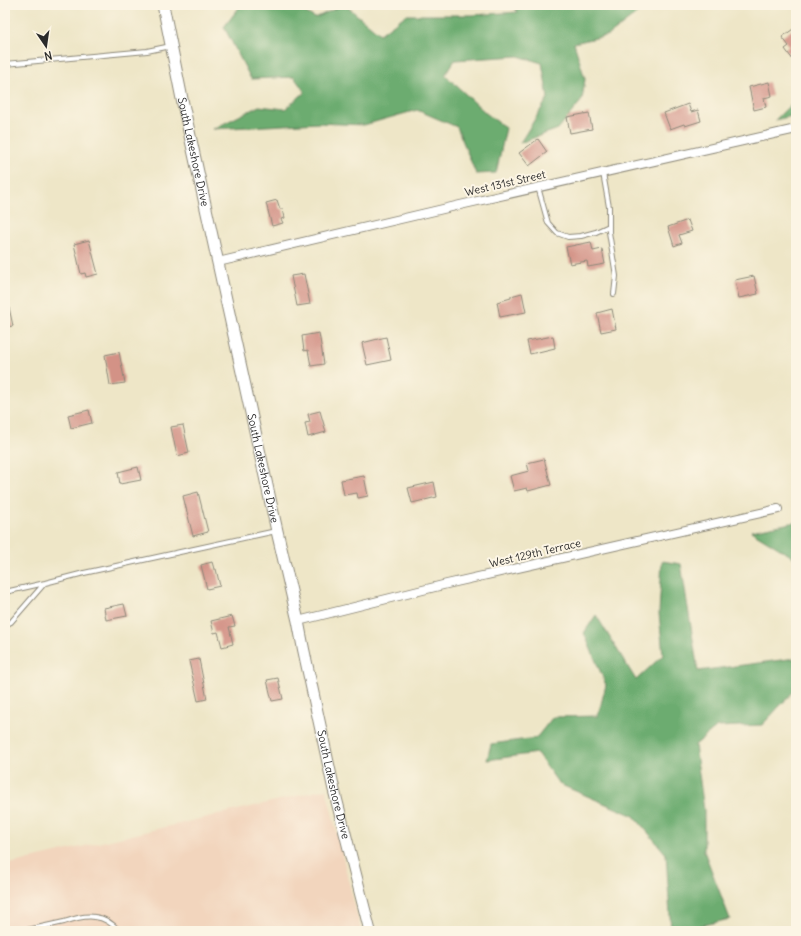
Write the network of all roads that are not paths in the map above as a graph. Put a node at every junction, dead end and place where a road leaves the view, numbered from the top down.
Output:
1 (163, 5) edge
2 (171, 46) junction
3 (5, 64) edge
4 (796, 129) edge
5 (603, 172) junction
6 (538, 187) junction
7 (609, 226) junction
8 (218, 262) junction
9 (614, 294) dead end
10 (778, 509) dead end
11 (277, 531) junction
12 (45, 583) junction
13 (5, 592) edge
14 (298, 620) junction
15 (5, 624) edge
16 (39, 929) edge
17 (23, 931) edge
18 (119, 931) edge
19 (370, 931) edge

1 - 2 street, South Lakeshore Drive
2 - 3 lane
2 - 8 street, South Lakeshore Drive
4 - 5 street, West 131st Street
5 - 6 street, West 131st Street
5 - 7 lane
6 - 7 lane
6 - 8 street, West 131st Street
7 - 9 lane
8 - 11 street, South Lakeshore Drive
10 - 14 street, West 129th Terrace
11 - 12 lane
11 - 14 street, South Lakeshore Drive
12 - 13 lane
12 - 15 lane
14 - 19 street, South Lakeshore Drive
16 - 17 lane
16 - 18 lane

